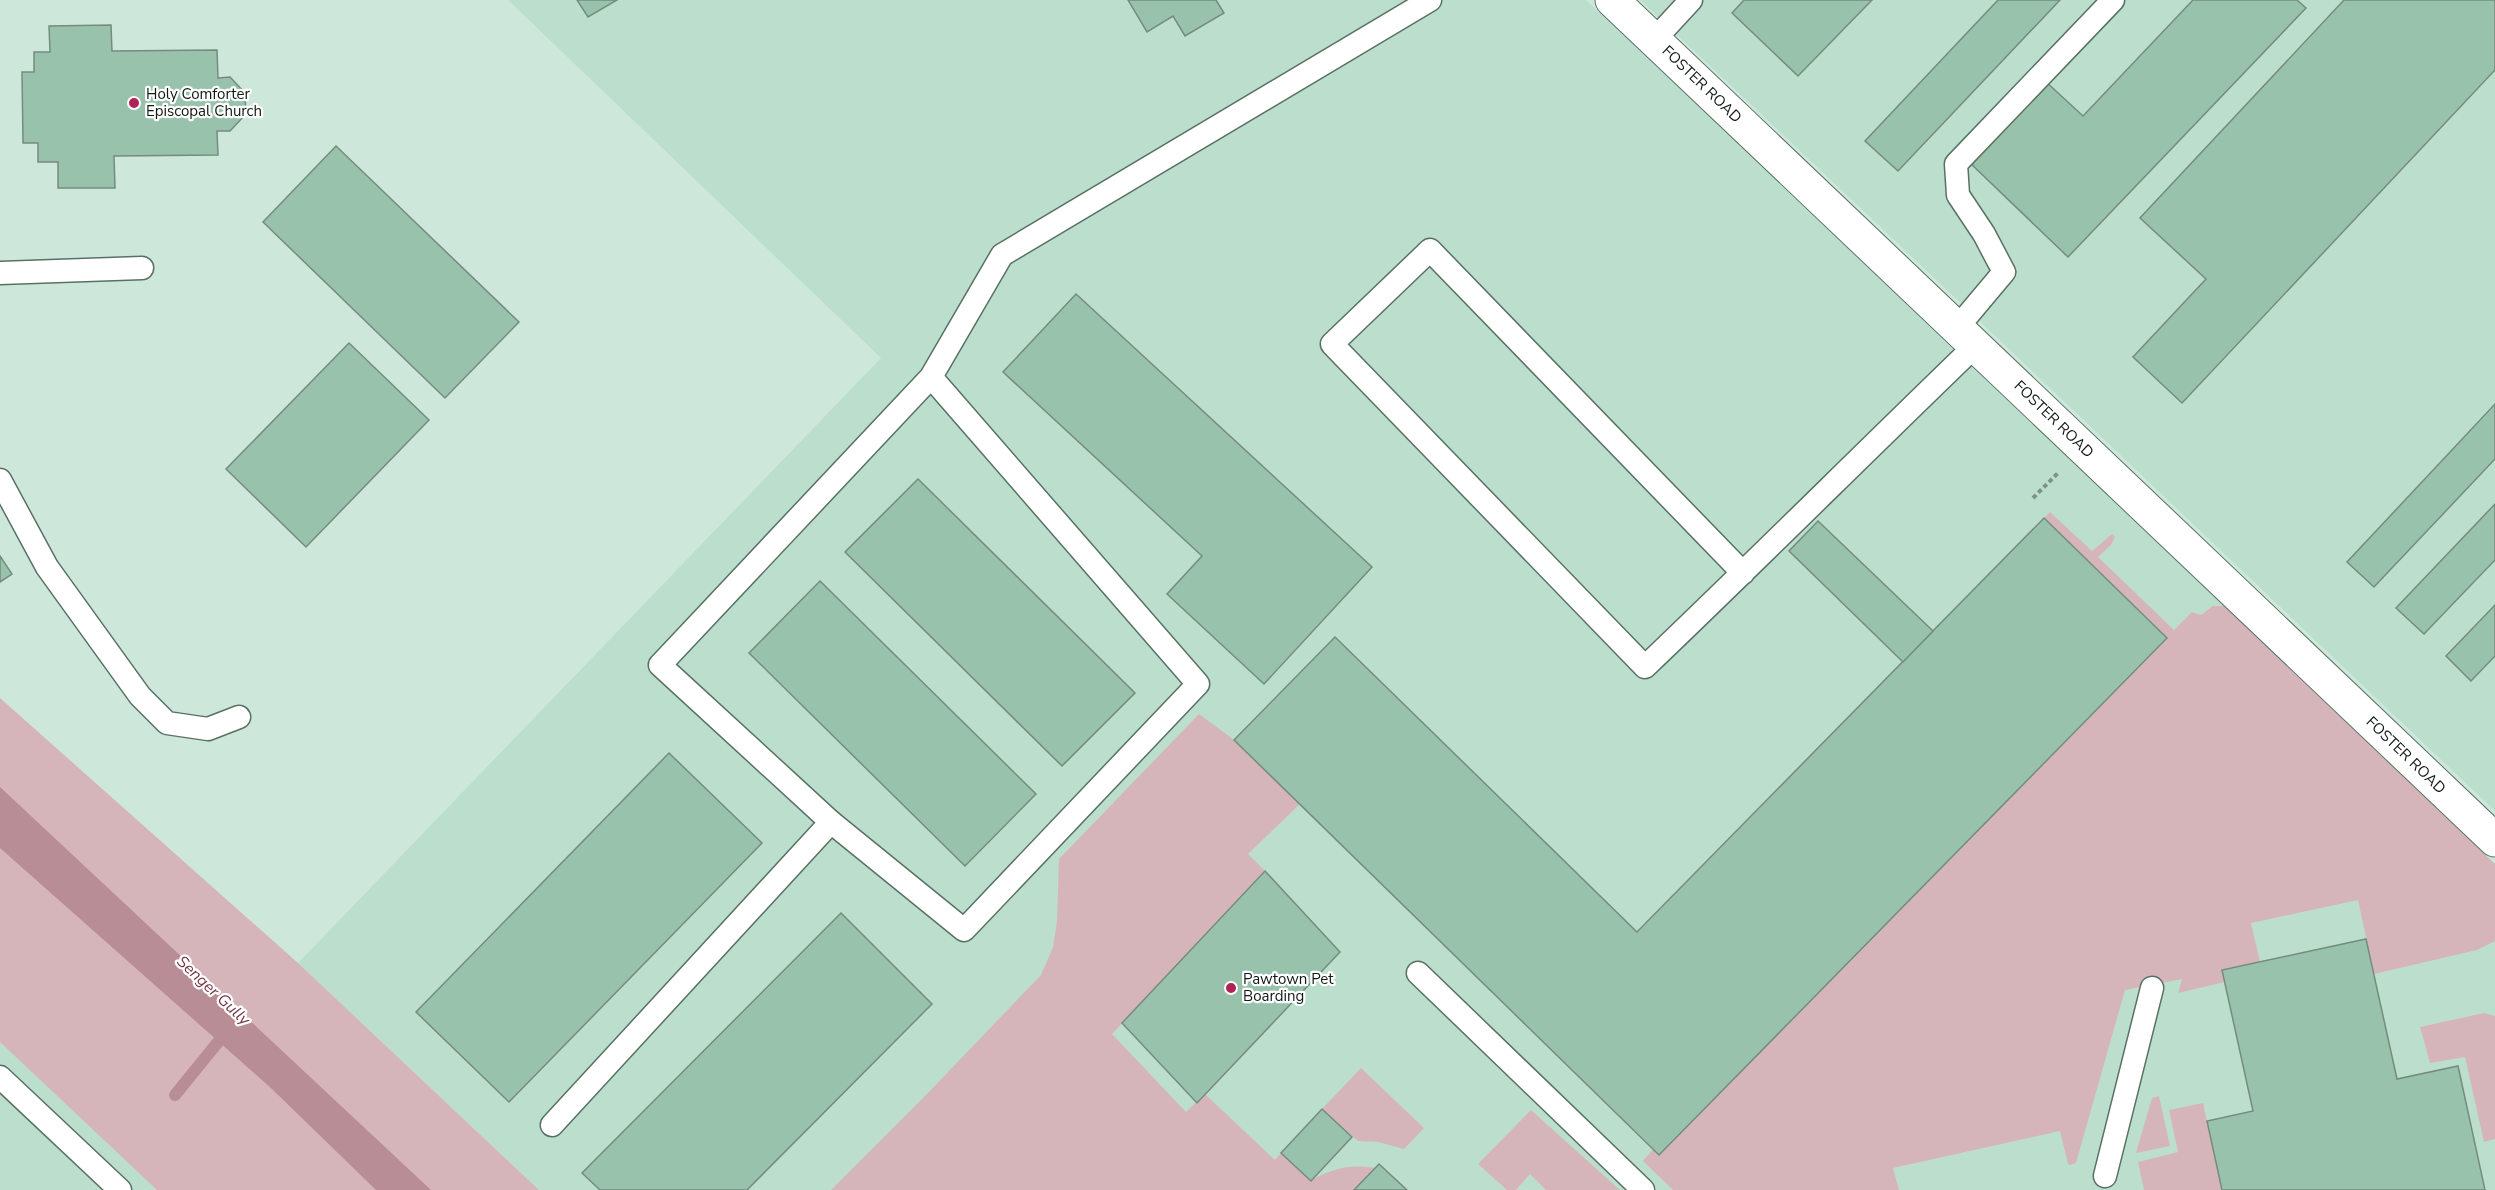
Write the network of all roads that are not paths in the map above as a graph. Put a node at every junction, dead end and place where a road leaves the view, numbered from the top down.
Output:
1 (1430, 0) edge
2 (1611, 0) edge
3 (1691, 0) edge
4 (2113, 0) edge
5 (1654, 39) junction
6 (142, 268) dead end
7 (0, 273) edge
8 (1967, 337) junction
9 (931, 377) junction
10 (0, 480) edge
11 (1743, 573) junction
12 (239, 717) dead end
13 (831, 822) junction
14 (2495, 840) edge
15 (1418, 973) dead end
16 (2152, 988) dead end
17 (0, 1077) edge
18 (552, 1125) dead end
19 (2105, 1176) dead end
20 (120, 1190) edge
21 (1643, 1190) edge

1 - 9 lane
2 - 5 street, FOSTER ROAD
3 - 5 lane
4 - 8 lane
5 - 8 street, FOSTER ROAD
6 - 7 lane
8 - 11 lane
8 - 14 street, FOSTER ROAD
9 - 13 lane
9 - 13 lane
10 - 12 lane
11 - 11 lane
13 - 18 lane
15 - 21 lane
16 - 19 lane
17 - 20 lane

